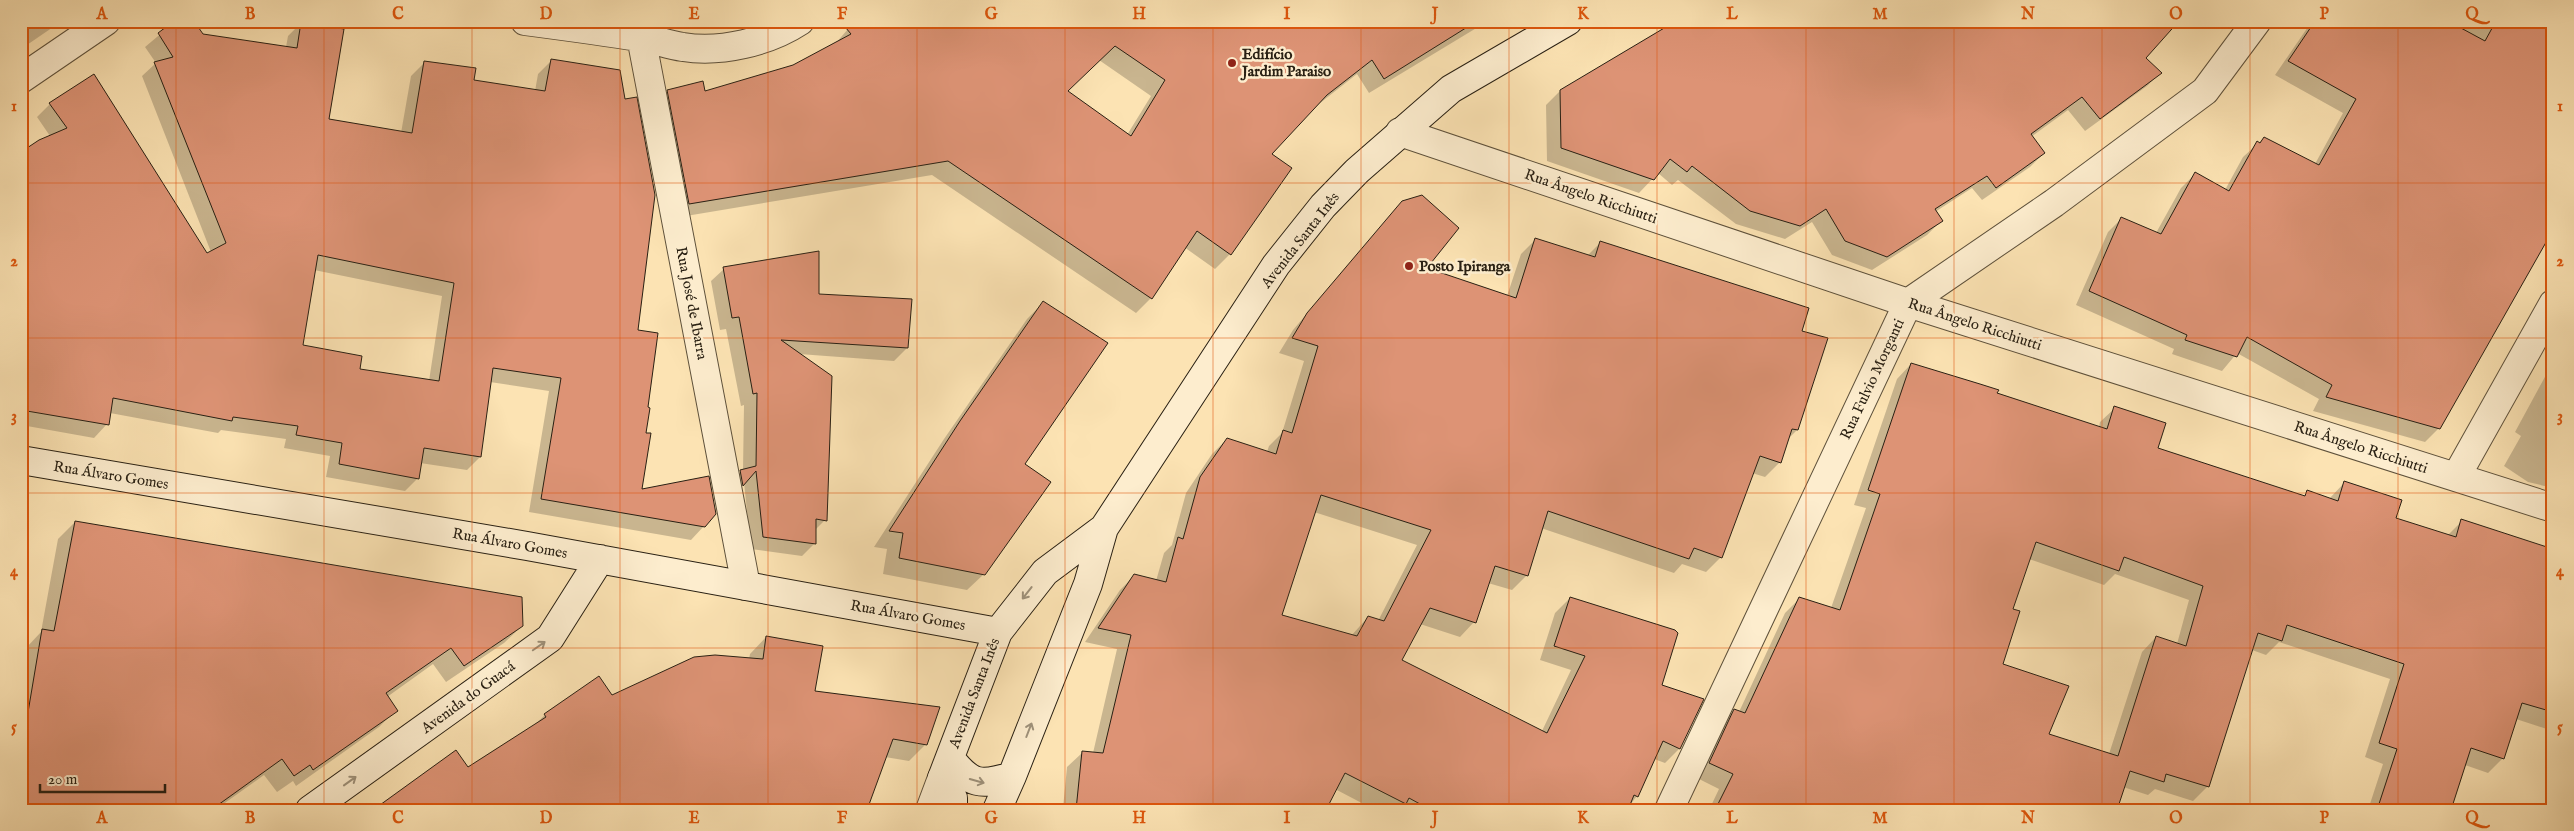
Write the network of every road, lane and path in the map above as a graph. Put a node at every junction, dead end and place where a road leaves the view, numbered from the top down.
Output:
1 (106, 21) edge
2 (525, 21) edge
3 (800, 21) edge
4 (1568, 21) edge
5 (2257, 21) edge
6 (640, 29) edge
7 (21, 79) edge
8 (1400, 132) junction
9 (1908, 303) junction
10 (2553, 304) edge
11 (21, 460) edge
12 (2456, 477) junction
13 (2553, 508) edge
14 (1104, 528) junction
15 (600, 559) junction
16 (1045, 572) junction
17 (746, 586) junction
18 (1080, 603) junction
19 (998, 632) junction
20 (946, 768) junction
21 (1012, 776) junction
22 (310, 810) edge
23 (930, 810) edge
24 (953, 810) edge
25 (997, 810) edge
26 (1670, 810) edge

1 - 7 street
2 - 6 street
3 - 6 street
4 - 8 street, Avenida Santa Inês
5 - 9 street, Rua Fulvio Morganti
6 - 17 street, Rua José de Ibarra
8 - 9 street, Rua Ângelo Ricchiutti
8 - 14 street, Avenida Santa Inês
9 - 12 street, Rua Ângelo Ricchiutti
9 - 26 street, Rua Fulvio Morganti
10 - 12 street
11 - 15 street, Rua Álvaro Gomes
12 - 13 street, Rua Ângelo Ricchiutti
14 - 16 street, Avenida Santa Inês
14 - 18 street, Avenida Santa Inês
15 - 17 street, Rua Álvaro Gomes
22 -> 15 street, Avenida do Guacá
16 - 18 street
16 -> 19 street, Avenida Santa Inês
17 - 19 street, Rua Álvaro Gomes
21 -> 18 street, Avenida Santa Inês
19 - 20 street, Avenida Santa Inês
20 -> 21 street
20 - 23 street, Avenida Santa Inês
20 - 24 street
21 - 25 street, Avenida Santa Inês

